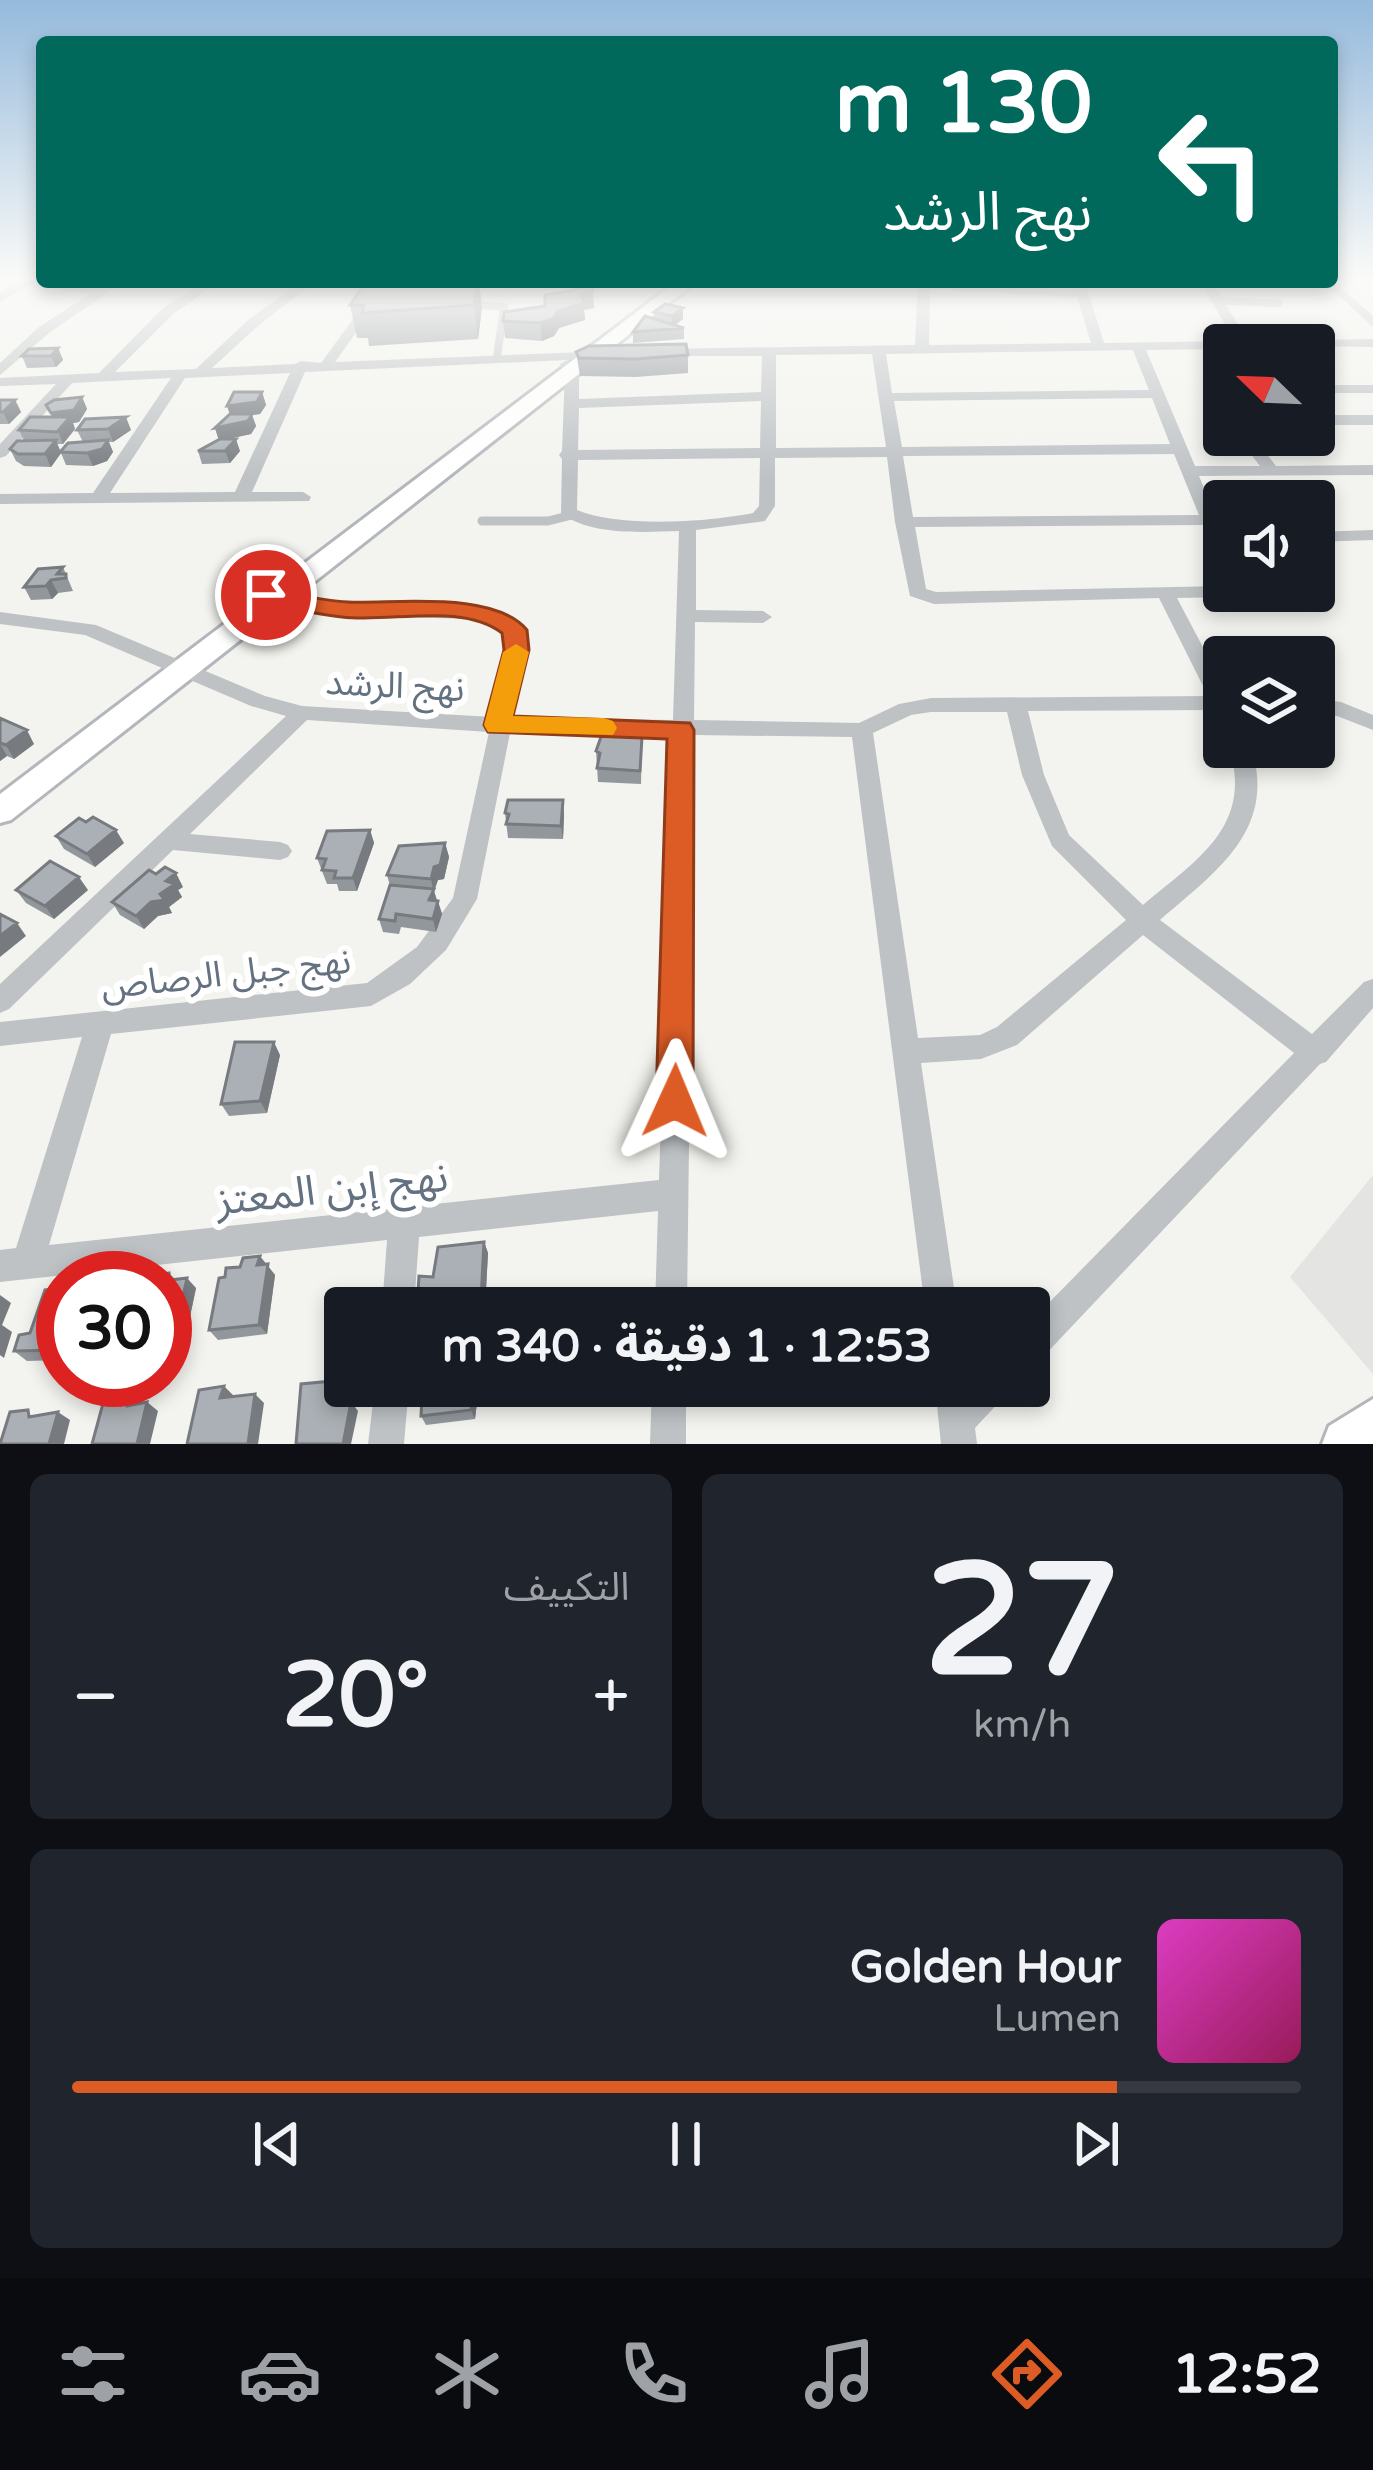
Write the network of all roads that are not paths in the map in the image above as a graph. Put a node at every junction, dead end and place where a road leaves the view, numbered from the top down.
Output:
1 (29, 344) edge
2 (134, 344) edge
3 (229, 344) edge
4 (341, 344) edge
5 (499, 344) edge
6 (603, 344) edge
7 (605, 344) edge
8 (1074, 344) edge
9 (1137, 344) edge
10 (922, 347) joint
11 (878, 348) junction
12 (769, 351) junction
13 (638, 353) edge
14 (497, 357) junction
15 (586, 359) junction
16 (327, 364) junction
17 (301, 365) junction
18 (0, 371) edge
19 (201, 371) junction
20 (182, 372) junction
21 (104, 376) junction
22 (69, 378) junction
23 (0, 382) edge
24 (1335, 389) edge
25 (1373, 389) edge
26 (1158, 394) junction
27 (768, 396) junction
28 (888, 397) junction
29 (572, 404) junction
30 (1335, 420) edge
31 (1373, 420) edge
32 (1180, 449) junction
33 (769, 451) junction
34 (894, 452) junction
35 (0, 453) edge
36 (567, 455) junction
37 (1260, 456) edge
38 (1373, 470) edge
39 (1190, 471) junction
40 (1272, 471) junction
41 (242, 496) junction
42 (303, 496) dead end
43 (98, 499) junction
44 (0, 500) edge
45 (1203, 503) edge
46 (572, 515) junction
47 (1203, 520) edge
48 (482, 521) dead end
49 (904, 522) junction
50 (688, 523) junction
51 (1373, 535) edge
52 (1335, 536) edge
53 (1203, 592) edge
54 (1166, 594) junction
55 (273, 596) junction
56 (686, 616) junction
57 (764, 617) dead end
58 (0, 618) edge
59 (1203, 665) edge
60 (180, 668) junction
61 (1016, 702) junction
62 (1203, 705) edge
63 (1335, 708) edge
64 (302, 713) junction
65 (1373, 723) edge
66 (497, 725) junction
67 (681, 730) junction
68 (862, 730) junction
69 (1246, 768) edge
70 (0, 797) edge
71 (0, 811) edge
72 (172, 842) junction
73 (280, 851) dead end
74 (1144, 922) junction
75 (1373, 990) edge
76 (0, 1001) edge
77 (100, 1024) junction
78 (0, 1034) edge
79 (907, 1051) junction
80 (1316, 1052) junction
81 (673, 1194) junction
82 (404, 1225) junction
83 (14, 1264) edge
84 (400, 1287) edge
85 (671, 1287) edge
86 (938, 1287) edge
87 (1050, 1325) edge
88 (390, 1407) edge
89 (669, 1407) edge
90 (1373, 1424) edge
91 (386, 1444) edge
92 (668, 1444) edge
93 (1347, 1444) edge

1 - 18 street
2 - 21 street
3 - 19 street
4 - 16 street
5 - 14 lane
6 - 15 street
7 - 15 street
8 - 10 street
9 - 26 street
10 - 11 street
11 - 12 street
11 - 28 street
12 - 13 street
12 - 27 street
14 - 15 street
14 - 16 street
15 - 29 street
15 - 55 street
16 - 17 street
17 - 19 street
17 - 41 street
19 - 20 street
20 - 21 street
20 - 43 street
21 - 22 street
22 - 23 street
22 - 35 street
24 - 25 street
26 - 28 street
26 - 32 street
27 - 29 street
27 - 33 street
28 - 34 street
29 - 36 street
30 - 31 street
32 - 34 street
32 - 39 street
33 - 34 street
33 - 36 street
33 - 50 street
34 - 49 street
36 - 46 street
37 - 40 street
38 - 40 street
39 - 40 street
39 - 45 street
41 - 42 street
41 - 43 street
43 - 44 street
46 - 48 lane
46 - 50 street
47 - 49 street
49 - 54 street
50 - 56 street
51 - 52 street
53 - 54 street
54 - 59 street
55 - 60 street
55 - 66 street, نهج جبل الرصاص
56 - 57 street
56 - 67 street
58 - 60 street, نهج الرشد
60 - 64 street, نهج الرشد
60 - 70 street
60 - 71 street
61 - 62 street
61 - 68 street
61 - 74 street
63 - 65 street
64 - 66 street, نهج الرشد
64 - 72 street
66 - 67 street, نهج الرشد
66 - 77 street, نهج جبل الرصاص
67 - 68 street, نهج الرشد
67 - 81 street
68 - 79 street
69 - 74 street
72 - 73 street
72 - 76 street
74 - 79 street
74 - 80 street
75 - 80 street
77 - 78 street, نهج جبل الرصاص
77 - 83 street
79 - 86 street
80 - 87 street
81 - 82 street, نهج إبن المعتز
81 - 85 street
82 - 83 street, نهج إبن المعتز
82 - 84 street
88 - 91 street
89 - 92 street
90 - 93 street

